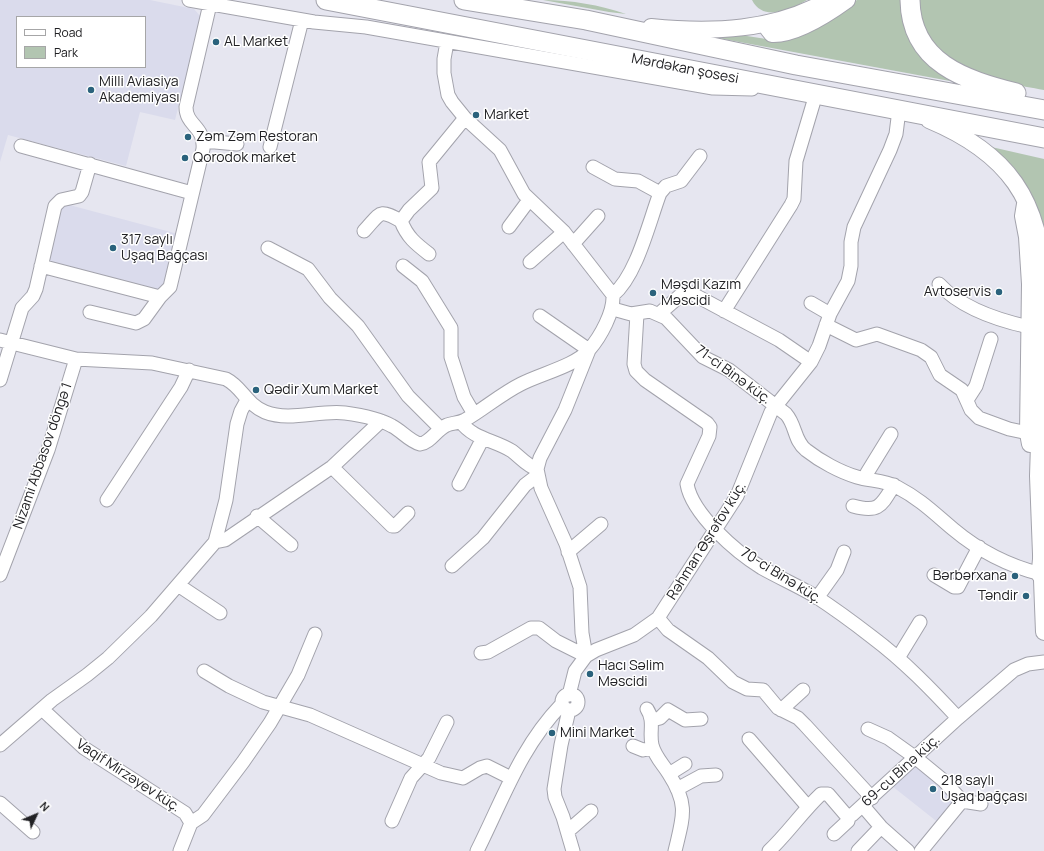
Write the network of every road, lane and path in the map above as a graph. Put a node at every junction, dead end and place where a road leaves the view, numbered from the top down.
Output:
1 (190, 0) edge
2 (326, 0) edge
3 (464, 0) edge
4 (828, 0) edge
5 (847, 0) edge
6 (910, 0) edge
7 (210, 4) junction
8 (302, 20) junction
9 (586, 20) junction
10 (776, 22) junction
11 (447, 42) junction
12 (788, 89) junction
13 (816, 94) junction
14 (1044, 101) edge
15 (1044, 110) edge
16 (904, 111) junction
17 (465, 118) junction
18 (1012, 132) junction
19 (1044, 138) edge
20 (204, 141) junction
21 (1044, 142) edge
22 (237, 144) dead end
23 (21, 146) dead end
24 (270, 147) dead end
25 (700, 156) dead end
26 (90, 164) junction
27 (593, 167) dead end
28 (192, 193) junction
29 (660, 193) junction
30 (529, 200) junction
31 (1027, 201) junction
32 (598, 216) dead end
33 (401, 221) junction
34 (509, 227) dead end
35 (364, 232) dead end
36 (564, 232) junction
37 (573, 244) junction
38 (268, 248) dead end
39 (429, 254) dead end
40 (530, 262) dead end
41 (41, 266) junction
42 (403, 266) dead end
43 (939, 284) dead end
44 (613, 295) junction
45 (160, 297) junction
46 (811, 303) dead end
47 (613, 308) junction
48 (724, 311) junction
49 (90, 312) dead end
50 (637, 314) junction
51 (659, 314) junction
52 (540, 316) dead end
53 (828, 319) junction
54 (1029, 327) junction
55 (990, 338) dead end
56 (6, 341) edge
57 (589, 350) junction
58 (76, 359) junction
59 (811, 362) junction
60 (189, 370) junction
61 (0, 380) edge
62 (247, 400) junction
63 (967, 400) junction
64 (775, 405) junction
65 (474, 414) junction
66 (381, 421) junction
67 (461, 422) junction
68 (440, 429) junction
69 (1028, 433) junction
70 (891, 434) dead end
71 (483, 438) junction
72 (332, 466) junction
73 (538, 472) junction
74 (1038, 476) junction
75 (866, 479) junction
76 (458, 484) dead end
77 (894, 485) junction
78 (107, 500) dead end
79 (853, 506) dead end
80 (408, 513) dead end
81 (257, 516) junction
82 (602, 524) dead end
83 (716, 531) junction
84 (215, 542) junction
85 (291, 545) dead end
86 (1044, 546) edge
87 (979, 547) junction
88 (568, 552) junction
89 (844, 552) dead end
90 (452, 566) dead end
91 (1041, 574) junction
92 (0, 575) edge
93 (934, 575) dead end
94 (178, 585) junction
95 (817, 598) junction
96 (220, 614) dead end
97 (658, 618) junction
98 (920, 622) dead end
99 (1044, 632) edge
100 (316, 634) dead end
101 (481, 653) dead end
102 (586, 656) junction
103 (898, 658) junction
104 (1044, 662) edge
105 (204, 671) dead end
106 (803, 690) dead end
107 (567, 703) junction
108 (278, 707) junction
109 (42, 708) junction
110 (781, 710) junction
111 (958, 718) junction
112 (701, 719) dead end
113 (446, 722) dead end
114 (868, 729) dead end
115 (749, 739) dead end
116 (0, 745) edge
117 (633, 746) dead end
118 (653, 748) junction
119 (916, 758) junction
120 (685, 764) dead end
121 (422, 765) junction
122 (669, 774) junction
123 (716, 775) dead end
124 (511, 778) junction
125 (677, 789) junction
126 (962, 801) junction
127 (867, 802) junction
128 (0, 803) edge
129 (981, 804) dead end
130 (808, 807) junction
131 (591, 811) dead end
132 (849, 816) junction
133 (392, 822) dead end
134 (191, 823) junction
135 (881, 827) junction
136 (568, 830) junction
137 (33, 832) dead end
138 (834, 834) dead end
139 (180, 851) edge
140 (477, 851) edge
141 (573, 851) edge
142 (675, 851) edge
143 (769, 851) edge
144 (858, 851) edge
145 (908, 851) edge
146 (921, 851) edge

1 - 7 street
2 - 12 highway, Mərdəkan şosesi
3 - 9 highway, Mərdəkan şosesi
4 - 10 main road
5 - 10 main road
6 - 14 highway
7 - 8 street
7 - 20 street
8 - 11 street
8 - 24 street
9 - 10 main road
9 - 15 highway, Mərdəkan şosesi
11 - 12 street
11 - 17 street
12 - 13 highway, Mərdəkan şosesi
13 - 16 highway, Mərdəkan şosesi
13 - 48 street
16 - 18 highway, Mərdəkan şosesi
16 - 31 main road
16 - 53 street, Rəhman Əşrəfov küç.
17 - 30 street
17 - 33 street
18 - 19 highway, Mərdəkan şosesi
18 - 21 highway
20 - 22 street
20 - 28 street
23 - 26 street
25 - 29 street
26 - 28 street
26 - 41 street
27 - 29 street
28 - 45 street
29 - 44 street
30 - 34 street
30 - 36 street
31 - 54 main road
31 - 74 main road
32 - 37 street
33 - 35 street
33 - 39 street
36 - 37 street
36 - 40 street
37 - 44 street
38 - 68 street
41 - 45 street
41 - 56 street
42 - 65 street
43 - 54 street
44 - 47 street
45 - 49 street
46 - 53 street
47 - 50 street
47 - 57 street
48 - 51 street
48 - 59 street
50 - 51 street
50 - 83 street, 70-ci Binə küç.
51 - 64 street, 71-ci Binə küç.
52 - 57 street
53 - 59 street, Rəhman Əşrəfov küç.
53 - 63 street
54 - 69 main road
55 - 63 street
56 - 58 street
56 - 61 street
57 - 65 street
57 - 73 street
58 - 60 street
58 - 92 street, Nizami Abbasov döngə 1
59 - 64 street, Rəhman Əşrəfov küç.
60 - 62 street
60 - 78 street
62 - 66 street
62 - 84 street
63 - 69 street
64 - 75 street, 71-ci Binə küç.
64 - 83 street, Rəhman Əşrəfov küç.
65 - 67 street
66 - 68 street
66 - 72 street
67 - 68 street
67 - 71 street
69 - 74 main road
70 - 75 street
71 - 73 street
71 - 76 street
72 - 80 street
72 - 81 street
73 - 88 street
73 - 90 street
74 - 91 main road
75 - 77 street, 71-ci Binə küç.
77 - 79 street
77 - 87 street, 71-ci Binə küç.
81 - 84 street
81 - 85 street
82 - 88 street
83 - 95 street, 70-ci Binə küç.
83 - 97 street, Rəhman Əşrəfov küç.
84 - 94 street
86 - 91 highway
87 - 91 street, 71-ci Binə küç.
87 - 93 street
88 - 102 street
89 - 95 street
91 - 99 main road
94 - 96 street
94 - 109 street
95 - 103 street, 70-ci Binə küç.
97 - 102 street, Rəhman Əşrəfov küç.
97 - 110 street
98 - 103 street
100 - 108 street
101 - 102 street
102 - 107 street, Rəhman Əşrəfov küç.
103 - 111 street, 70-ci Binə küç.
104 - 111 street, 69-cu Binə küç.
105 - 108 street
106 - 110 street
107 - 124 street, Rəhman Əşrəfov küç.
107 - 136 street
108 - 121 street
108 - 134 street
109 - 116 street
109 - 134 street, Vaqif Mirzəyev küç.
110 - 127 street
111 - 119 street, 69-cu Binə küç.
112 - 118 street
113 - 121 street
114 - 119 street
115 - 130 street
117 - 118 street
118 - 122 street
119 - 126 street
119 - 127 street, 69-cu Binə küç.
120 - 122 street
121 - 124 street
121 - 133 street
122 - 125 street
123 - 125 street
124 - 140 street, Rəhman Əşrəfov küç.
125 - 142 street
126 - 129 street
126 - 146 street
127 - 132 street, 69-cu Binə küç.
127 - 135 street
128 - 137 street
130 - 132 street, 69-cu Binə küç.
130 - 143 street, 69-cu Binə küç.
131 - 136 street
132 - 138 street
134 - 139 street, Vaqif Mirzəyev küç.
135 - 144 street
135 - 145 street
136 - 141 street

